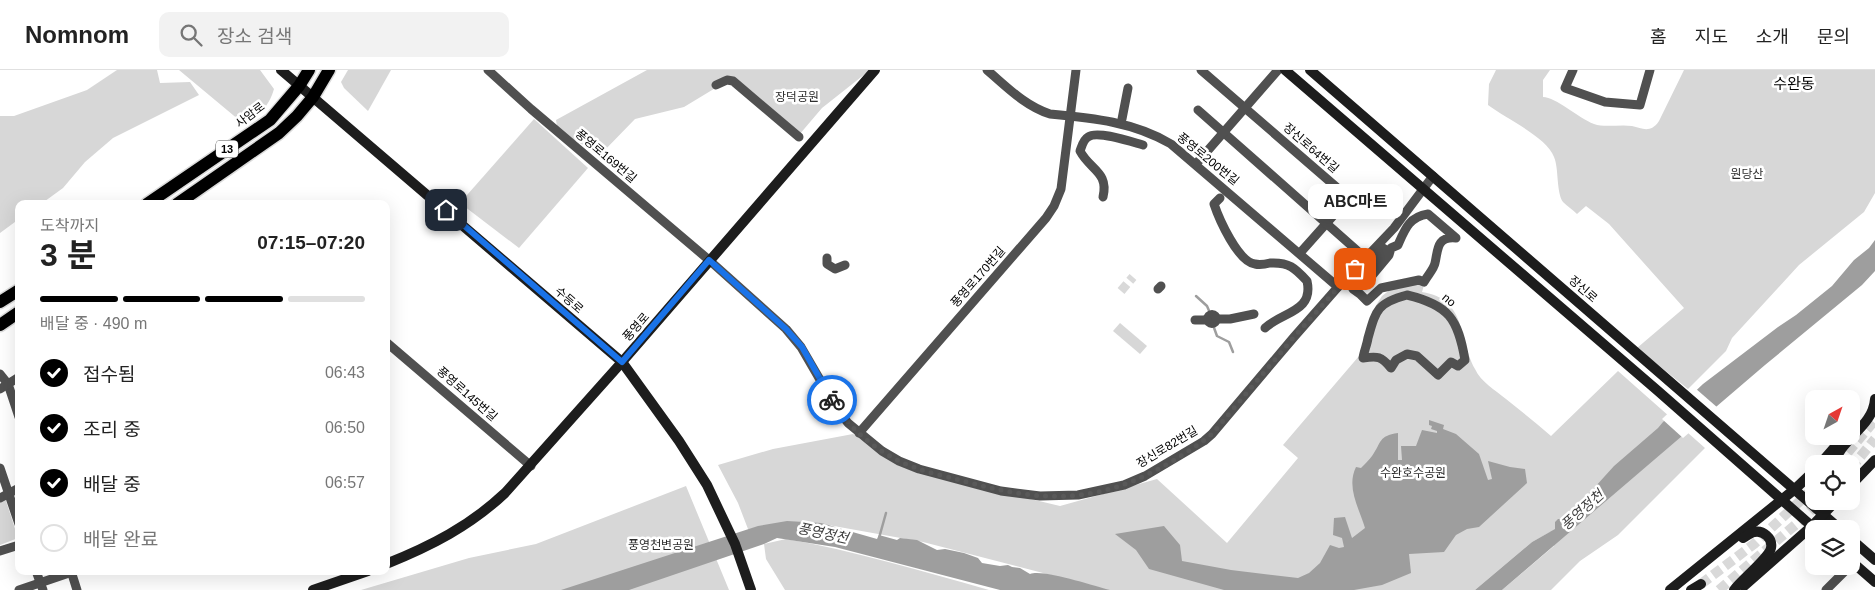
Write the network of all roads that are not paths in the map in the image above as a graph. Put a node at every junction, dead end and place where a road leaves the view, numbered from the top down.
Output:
1 (280, 70) edge
2 (309, 70) edge
3 (329, 70) edge
4 (488, 70) edge
5 (874, 70) edge
6 (987, 70) edge
7 (1076, 70) edge
8 (1201, 70) edge
9 (1278, 70) edge
10 (1285, 70) edge
11 (1310, 70) edge
12 (1573, 70) edge
13 (1650, 70) edge
14 (716, 85) dead end
15 (299, 86) junction
16 (1128, 88) dead end
17 (314, 97) junction
18 (1245, 108) junction
19 (1198, 110) dead end
20 (1069, 116) junction
21 (1122, 119) dead end
22 (1223, 133) junction
23 (799, 138) dead end
24 (1143, 145) dead end
25 (1196, 164) junction
26 (1433, 176) junction
27 (1422, 188) junction
28 (1102, 197) dead end
29 (1220, 198) dead end
30 (153, 200) edge
31 (183, 200) edge
32 (1428, 214) joint
33 (1326, 224) junction
34 (1300, 253) junction
35 (1361, 254) dead end
36 (827, 258) dead end
37 (709, 260) junction
38 (845, 265) dead end
39 (1338, 287) junction
40 (15, 293) edge
41 (0, 302) edge
42 (1254, 314) dead end
43 (15, 315) edge
44 (1195, 320) dead end
45 (0, 325) edge
46 (1266, 328) dead end
47 (390, 345) edge
48 (622, 362) junction
49 (1391, 368) joint
50 (0, 374) edge
51 (15, 379) edge
52 (4, 386) edge
53 (1875, 399) edge
54 (15, 409) edge
55 (1860, 417) edge
56 (859, 433) junction
57 (1836, 445) edge
58 (1828, 455) edge
59 (1837, 455) edge
60 (1875, 460) edge
61 (531, 466) junction
62 (0, 468) edge
63 (1863, 472) junction
64 (1860, 475) edge
65 (1860, 476) edge
66 (1805, 480) edge
67 (15, 489) edge
68 (1795, 490) junction
69 (8, 492) junction
70 (0, 498) edge
71 (1782, 500) junction
72 (1827, 510) edge
73 (15, 512) edge
74 (1823, 514) junction
75 (1806, 520) edge
76 (1819, 520) edge
77 (1830, 520) edge
78 (1805, 535) edge
79 (15, 546) edge
80 (1860, 547) edge
81 (0, 552) edge
82 (1712, 558) junction
83 (1875, 560) edge
84 (390, 562) edge
85 (1860, 573) edge
86 (65, 575) edge
87 (72, 575) edge
88 (356, 575) edge
89 (1839, 575) edge
90 (1875, 582) edge
91 (1701, 584) tunnel mouth
92 (41, 586) edge
93 (19, 590) edge
94 (78, 590) edge
95 (313, 590) edge
96 (751, 590) edge
97 (1670, 590) edge
98 (1691, 590) edge
99 (1734, 590) edge
100 (1739, 590) edge
101 (1826, 590) edge

1 - 15 main road, 수등로
2 - 15 main road, 사암로 / 13
3 - 17 main road, 13
4 - 37 street, 풍영로169번길
5 - 37 main road, 풍영로
6 - 20 street, 풍영로200번길
7 - 20 street, 풍영로170번길
8 - 18 street
9 - 18 street
10 - 27 main road
11 - 26 main road, 장신로
12 - 13 street
14 - 23 street
15 - 17 main road, 수등로
15 - 30 main road, 사암로 / 13
16 - 21 street
17 - 31 main road, 13
17 - 48 main road, 수등로
18 - 22 street
18 - 33 street, 장신로64번길
19 - 22 street
20 - 25 street, 풍영로200번길
20 - 56 street, 풍영로170번길
22 - 25 street
22 - 33 street
24 - 28 street
25 - 34 street, 풍영로200번길
26 - 27 street, 장신로82번길
26 - 68 main road, 장신로
27 - 39 street, 장신로82번길
27 - 71 main road
29 - 46 street
32 - 32 street
33 - 34 street, 장신로64번길
33 - 35 street
34 - 39 street, 풍영로200번길
36 - 38 street
37 - 48 main road, 풍영로
37 - 56 street
39 - 56 street, 장신로82번길
40 - 41 main road
42 - 44 street
43 - 45 main road
47 - 61 street, 풍영로145번길
48 - 61 main road, 풍영로
48 - 96 main road, 수등로
49 - 49 street, no
50 - 52 street
51 - 52 street
52 - 54 street
53 - 55 main road
53 - 59 main road
57 - 58 main road
60 - 63 main road
61 - 84 main road, 풍영로
62 - 69 street
63 - 64 main road
63 - 65 main road
66 - 68 main road
67 - 69 street
68 - 71 main road
68 - 74 main road, 장신로
69 - 70 street
69 - 73 street
71 - 75 main road
71 - 82 main road
72 - 74 main road
74 - 76 main road
74 - 77 main road, 장신로
78 - 100 main road
79 - 81 street
80 - 83 main road
82 - 97 main road
82 - 99 main road
85 - 90 main road
86 - 92 street
87 - 94 street
88 - 95 main road
89 - 101 street
91 - 98 main road
92 - 93 street

